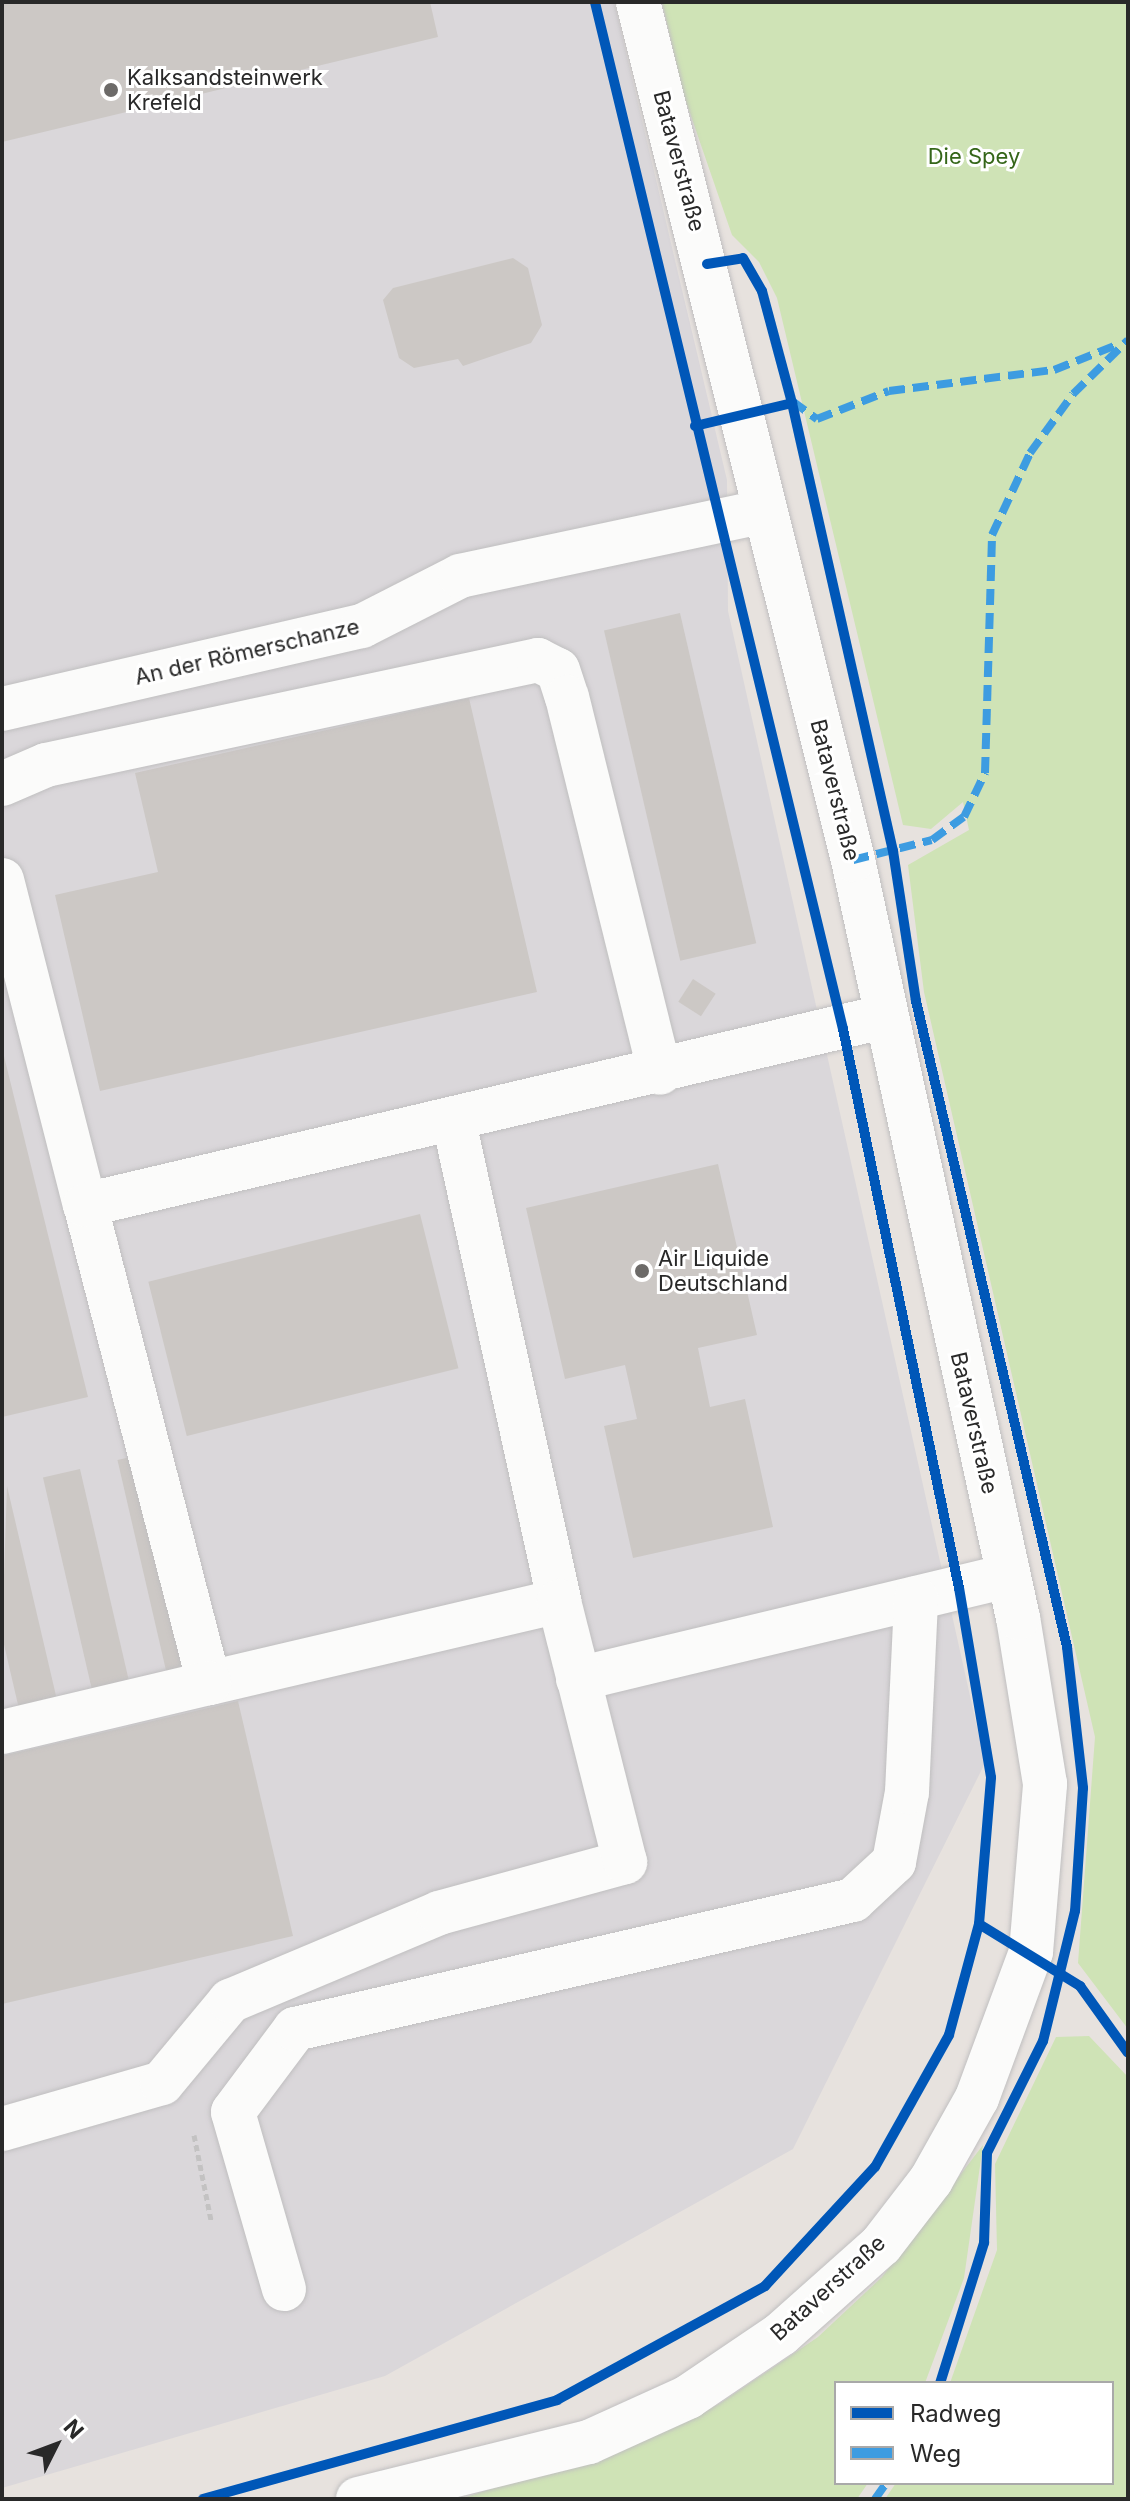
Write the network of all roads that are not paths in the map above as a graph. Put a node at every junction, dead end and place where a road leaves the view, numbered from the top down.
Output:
1 (638, 2) edge
2 (765, 511) junction
3 (2, 709) edge
4 (2, 784) edge
5 (2, 880) edge
6 (883, 1017) junction
7 (660, 1073) junction
8 (454, 1122) junction
9 (85, 1205) junction
10 (1008, 1576) junction
11 (916, 1598) junction
12 (559, 1601) junction
13 (578, 1679) junction
14 (209, 1683) junction
15 (2, 1732) edge
16 (2, 2129) edge
17 (284, 2289) dead end
18 (358, 2499) edge

1 - 2 street, Bataverstraße
2 - 3 street, An der Römerschanze
2 - 6 street, Bataverstraße
4 - 7 street
5 - 9 street
6 - 7 street
6 - 10 street, Bataverstraße
7 - 8 street
8 - 9 street
8 - 12 street
9 - 14 street
10 - 11 street
10 - 18 street, Bataverstraße
11 - 13 street
11 - 17 street
12 - 13 street
12 - 14 street
13 - 16 street
14 - 15 street

